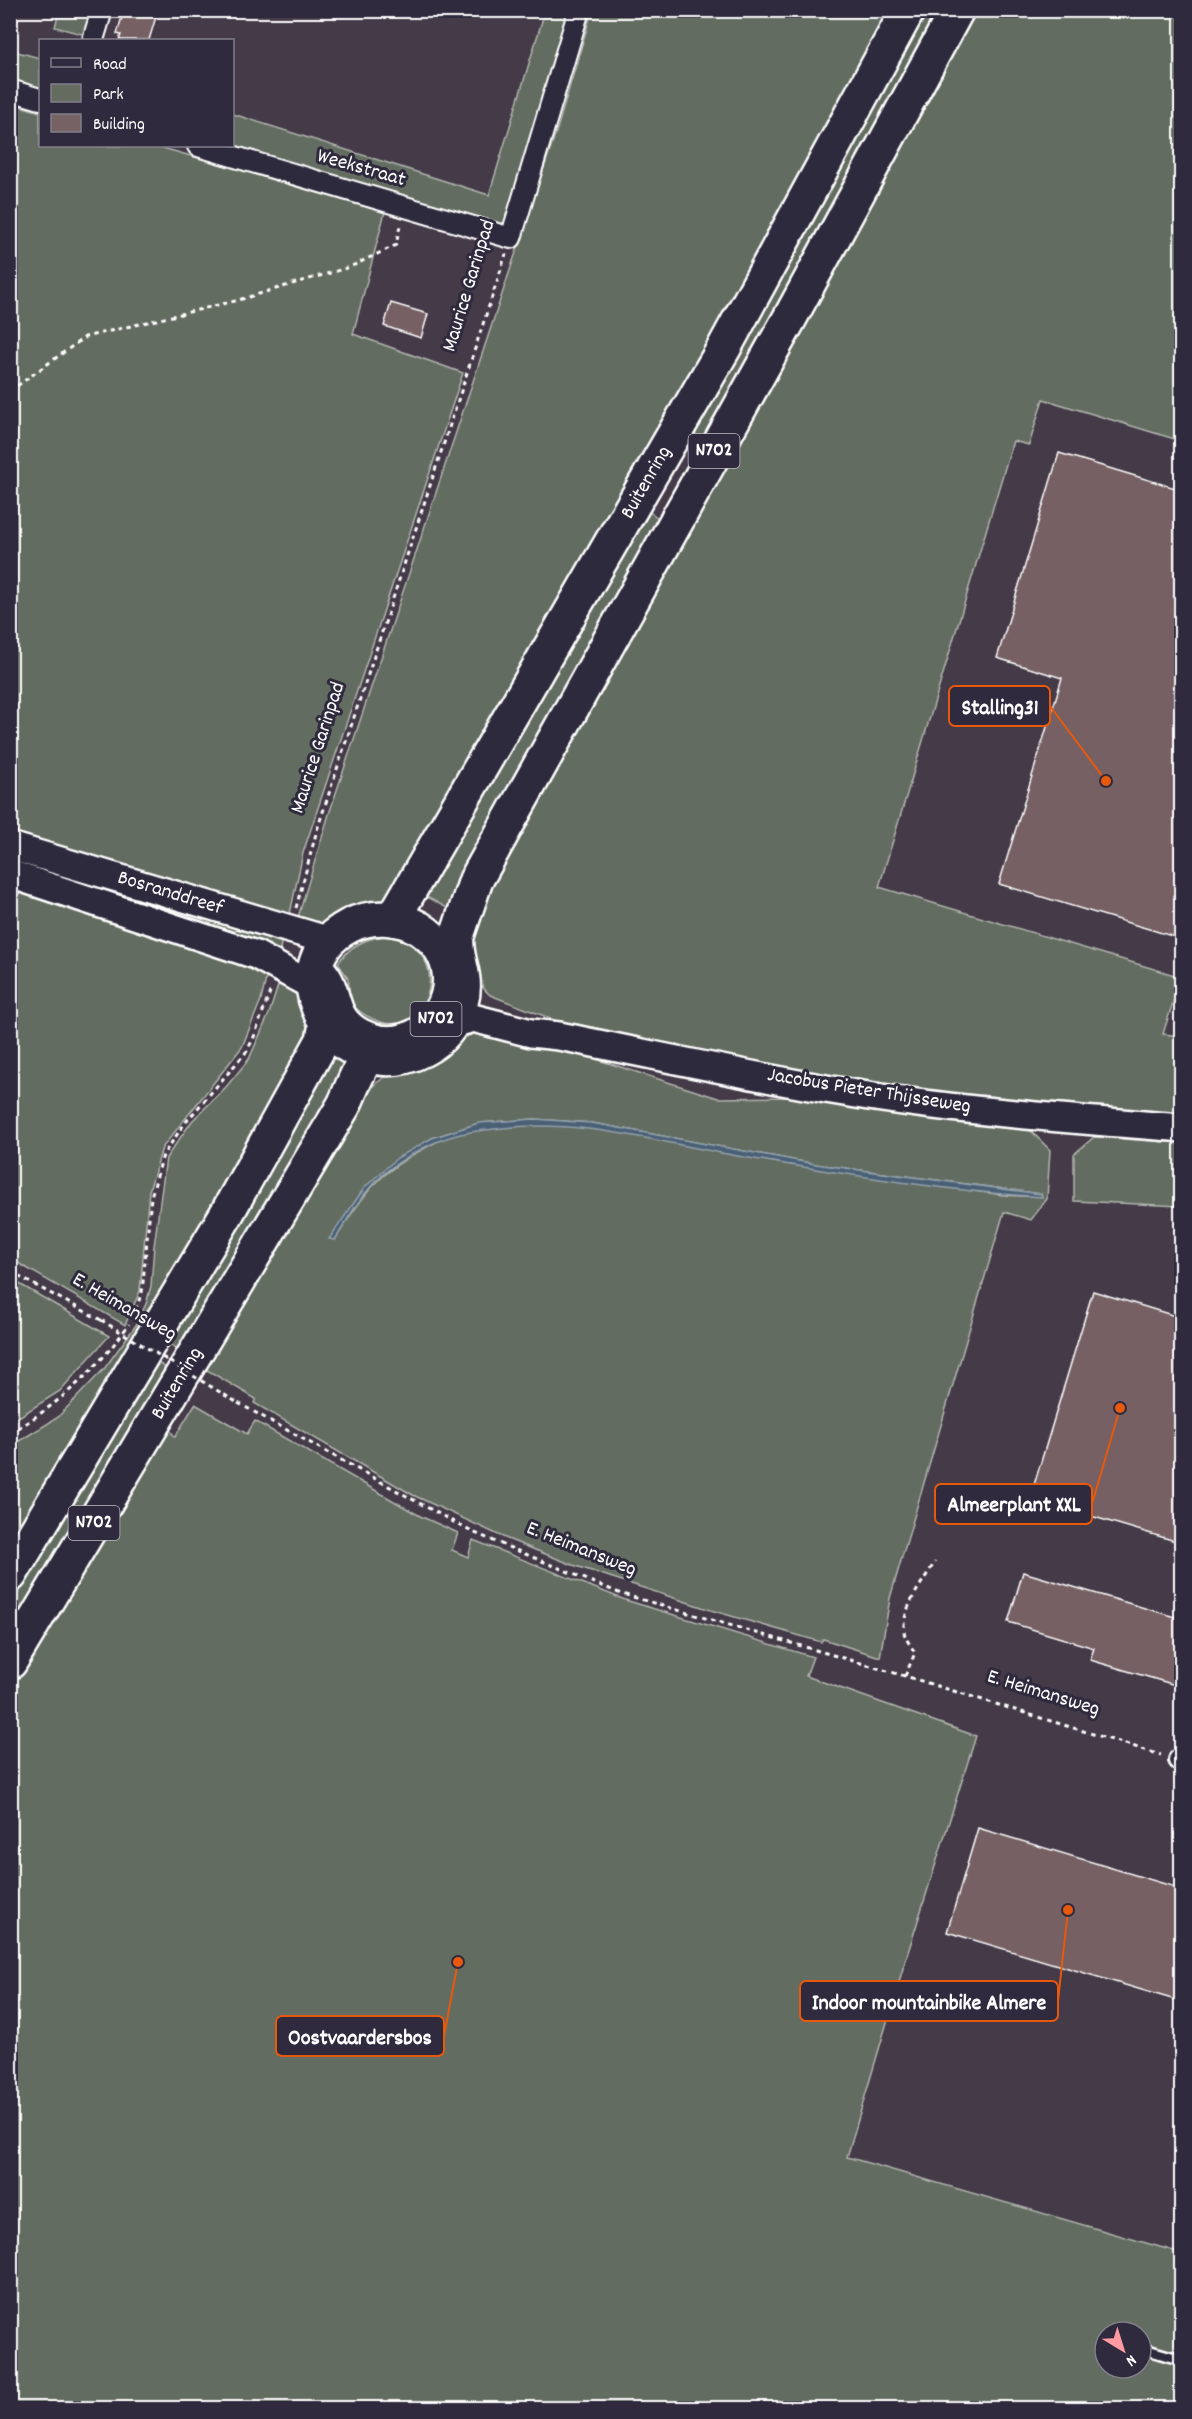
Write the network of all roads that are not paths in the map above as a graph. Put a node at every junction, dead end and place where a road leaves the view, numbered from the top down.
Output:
1 (102, 10) edge
2 (579, 10) edge
3 (908, 10) edge
4 (957, 10) edge
5 (93, 39) edge
6 (10, 90) edge
7 (39, 99) edge
8 (201, 147) edge
9 (511, 238) joint
10 (10, 846) edge
11 (10, 874) edge
12 (393, 919) junction
13 (448, 949) junction
14 (320, 967) junction
15 (456, 988) junction
16 (326, 1024) junction
17 (452, 1024) junction
18 (559, 1036) junction
19 (379, 1052) junction
20 (1182, 1128) edge
21 (10, 1575) edge
22 (10, 1662) edge
23 (1153, 2352) edge
24 (1182, 2360) edge

1 - 5 street
2 - 9 street, Maurice Garinpad
3 - 12 highway, Buitenring / N702
4 - 13 highway, Buitenring / N702
6 - 7 street
8 - 9 street, Weekstraat
10 - 14 street, Bosranddreef
11 - 14 street, Bosranddreef
12 - 13 highway
12 - 14 highway
13 - 15 highway, N702
14 - 16 highway
14 - 19 highway, N702
15 - 17 highway, N702
15 - 18 street, Jacobus Pieter Thijsseweg
15 - 19 highway, N702
16 - 19 highway
16 - 21 highway, Buitenring / N702
17 - 18 street, Jacobus Pieter Thijsseweg
17 - 19 highway, N702
18 - 20 street, Jacobus Pieter Thijsseweg
19 - 22 highway, Buitenring / N702
23 - 24 lane

